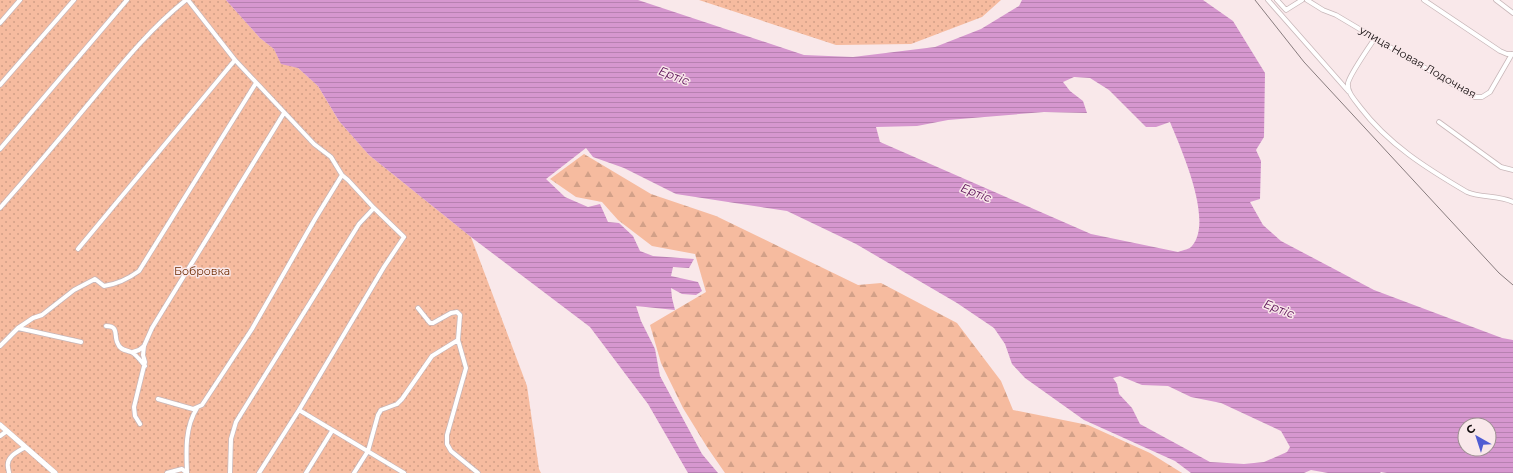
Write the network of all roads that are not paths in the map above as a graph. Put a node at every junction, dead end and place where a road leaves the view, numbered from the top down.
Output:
1 (20, 0) edge
2 (74, 0) edge
3 (127, 0) edge
4 (187, 0) edge
5 (1269, 0) edge
6 (1302, 0) edge
7 (1307, 0) edge
8 (1424, 0) edge
9 (1496, 0) edge
10 (1278, 1) edge
11 (1513, 13) edge
12 (0, 23) edge
13 (1375, 38) junction
14 (1513, 54) edge
15 (235, 60) junction
16 (256, 83) junction
17 (0, 85) edge
18 (1349, 92) junction
19 (284, 113) junction
20 (1439, 122) dead end
21 (0, 149) edge
22 (1513, 170) edge
23 (342, 175) junction
24 (1513, 202) edge
25 (0, 208) edge
26 (374, 208) junction
27 (78, 249) dead end
28 (418, 308) dead end
29 (106, 326) dead end
30 (18, 328) junction
31 (458, 340) junction
32 (81, 342) dead end
33 (0, 346) edge
34 (144, 346) junction
35 (133, 352) junction
36 (145, 366) junction
37 (158, 399) dead end
38 (197, 408) junction
39 (299, 410) junction
40 (140, 424) dead end
41 (0, 425) edge
42 (332, 430) junction
43 (7, 431) junction
44 (0, 436) edge
45 (24, 448) junction
46 (368, 450) junction
47 (475, 472) edge
48 (9, 473) edge
49 (55, 473) edge
50 (167, 473) edge
51 (187, 473) edge
52 (230, 473) edge
53 (260, 473) edge
54 (306, 473) edge
55 (354, 473) edge
56 (403, 473) edge

1 - 12 street
2 - 17 street
3 - 21 street
4 - 15 street
4 - 25 street
5 - 10 street
5 - 18 street
6 - 10 street
7 - 13 street, улица Новая Лодочная
8 - 14 street
9 - 11 street
13 - 14 street, улица Новая Лодочная
13 - 18 street
15 - 16 street
15 - 27 street
16 - 19 street
16 - 30 street
18 - 24 street
19 - 23 street
19 - 34 street
20 - 22 street
23 - 26 street
23 - 38 street
26 - 39 street
26 - 52 street
28 - 31 street
29 - 35 street
30 - 32 street
30 - 33 street
31 - 46 street
31 - 47 street
34 - 35 street
34 - 36 street
35 - 36 street
36 - 40 street
37 - 38 street
38 - 51 street
39 - 42 street
39 - 53 street
41 - 43 street
42 - 46 street
42 - 54 street
43 - 44 street
43 - 45 street
45 - 48 street
45 - 49 street
46 - 55 street
46 - 56 street
50 - 51 street

